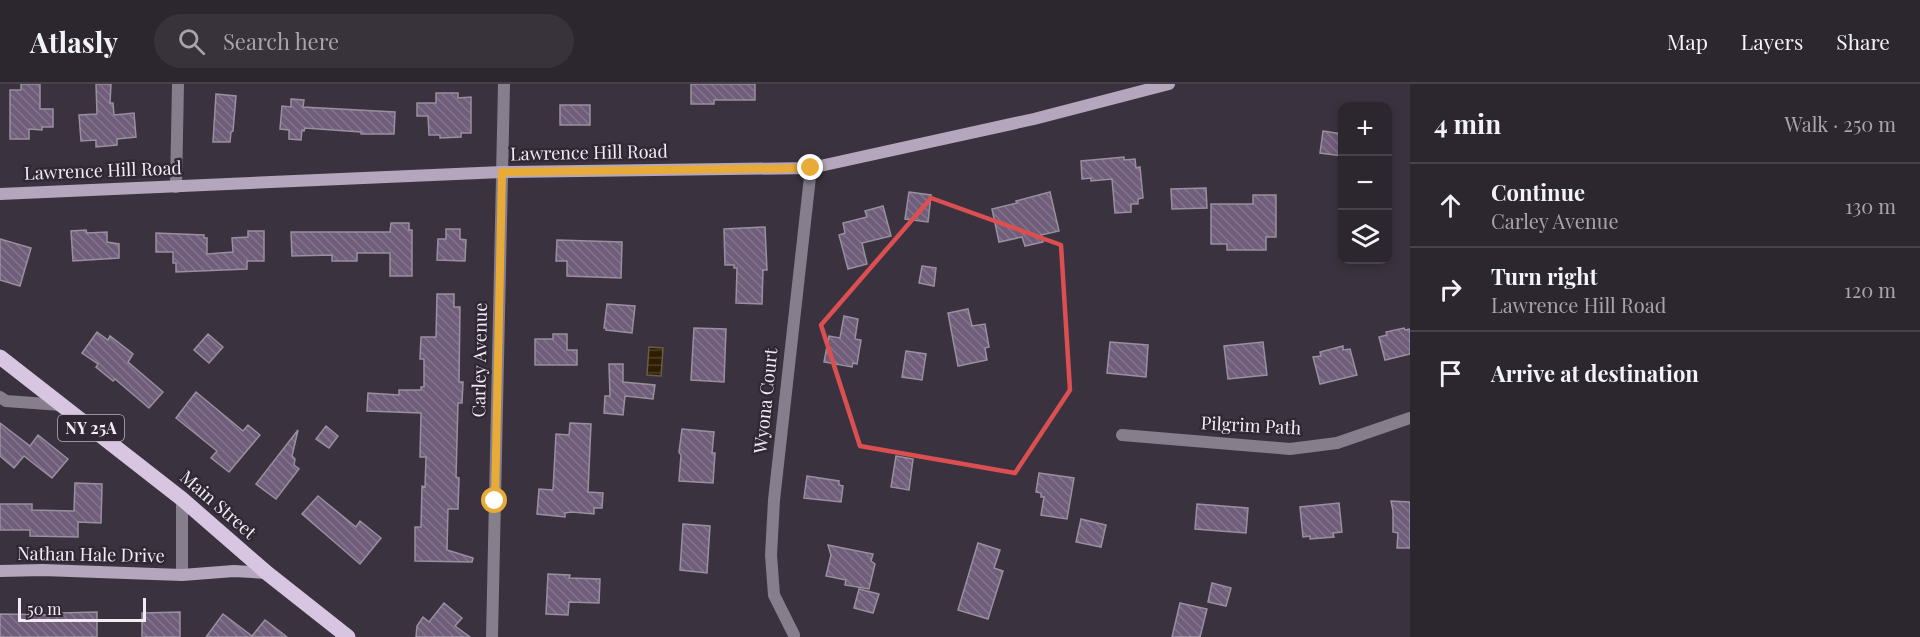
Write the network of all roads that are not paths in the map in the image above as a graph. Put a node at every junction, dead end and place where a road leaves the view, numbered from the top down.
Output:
1 (178, 84) edge
2 (504, 84) edge
3 (1169, 84) edge
4 (811, 168) junction
5 (502, 172) junction
6 (176, 187) junction
7 (0, 194) edge
8 (0, 357) edge
9 (0, 397) edge
10 (61, 405) junction
11 (1410, 418) edge
12 (1122, 435) dead end
13 (182, 499) junction
14 (0, 571) edge
15 (267, 573) junction
16 (182, 575) junction
17 (794, 635) dead end
18 (348, 637) edge
19 (492, 637) edge

1 - 6 street
2 - 5 street, Carley Avenue
3 - 4 main road, Lawrence Hill Road
4 - 5 main road, Lawrence Hill Road
4 - 17 street, Wyona Court
5 - 6 main road, Lawrence Hill Road
5 - 19 street, Carley Avenue
6 - 7 main road, Lawrence Hill Road
8 - 10 main road, Main Street / NY 25A
9 - 10 street
10 - 13 main road, Main Street / NY 25A
11 - 12 street, Pilgrim Path
13 - 15 main road, Main Street / NY 25A
13 - 16 street, Nathan Hale Drive
14 - 16 main road, Nathan Hale Drive
15 - 16 main road, Nathan Hale Drive
15 - 18 main road, Main Street / NY 25A

